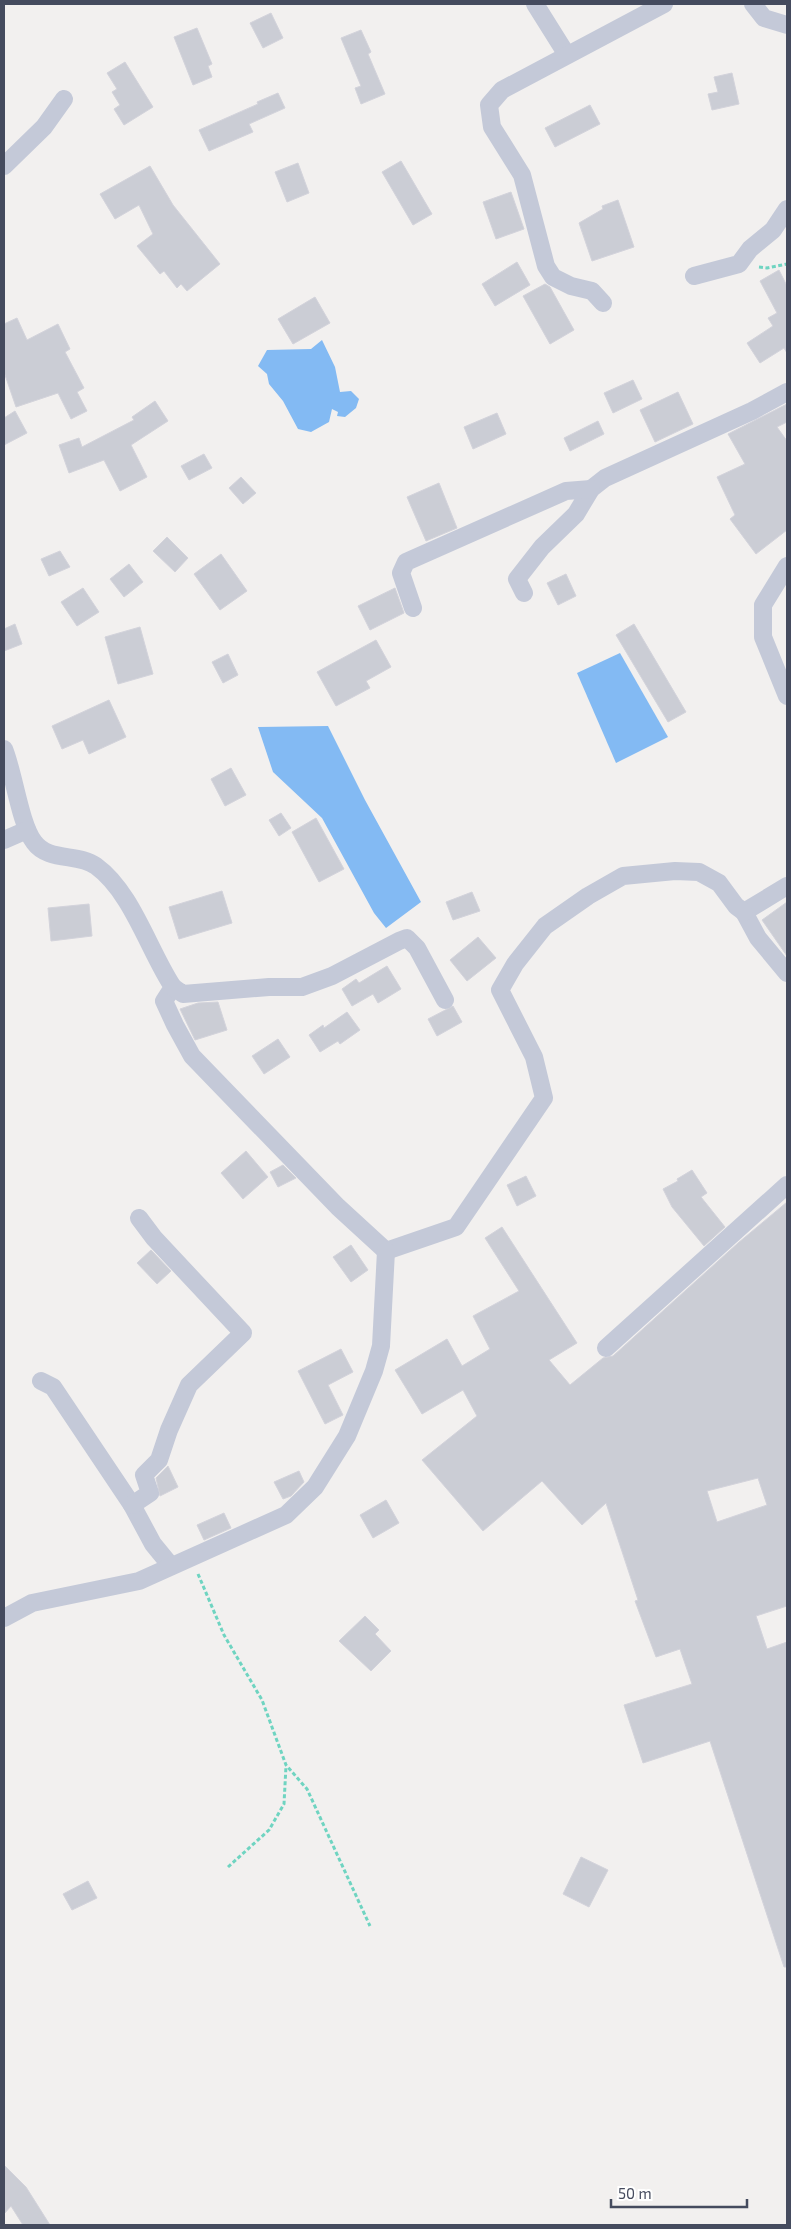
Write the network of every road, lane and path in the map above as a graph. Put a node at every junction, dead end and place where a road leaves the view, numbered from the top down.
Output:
1 (535, 4) edge
2 (664, 4) edge
3 (753, 4) edge
4 (787, 24) edge
5 (567, 55) junction
6 (64, 99) dead end
7 (4, 166) edge
8 (787, 209) edge
9 (739, 264) junction
10 (787, 264) edge
11 (694, 276) dead end
12 (603, 303) dead end
13 (787, 392) edge
14 (591, 489) junction
15 (787, 566) edge
16 (524, 593) dead end
17 (413, 608) dead end
18 (787, 696) edge
19 (4, 748) edge
20 (27, 830) junction
21 (4, 840) edge
22 (787, 886) edge
23 (744, 912) junction
24 (787, 973) edge
25 (173, 987) junction
26 (445, 1000) dead end
27 (787, 1186) edge
28 (139, 1218) dead end
29 (386, 1251) junction
30 (606, 1348) dead end
31 (41, 1381) dead end
32 (132, 1505) junction
33 (191, 1557) junction
34 (171, 1566) junction
35 (4, 1618) edge
36 (286, 1765) junction
37 (228, 1867) dead end
38 (370, 1926) dead end

1 - 5 street
2 - 5 street
3 - 4 street
5 - 12 street
6 - 7 street
8 - 9 street
9 - 10 path
9 - 11 street
13 - 14 street
14 - 16 street
14 - 17 street
15 - 18 street
19 - 20 street
20 - 21 street
20 - 25 street
22 - 23 street
23 - 24 street
23 - 29 street
25 - 26 street
25 - 29 street
27 - 30 street
28 - 32 street
29 - 33 street
31 - 32 street
32 - 34 street
33 - 34 street
33 - 36 path
34 - 35 street
36 - 37 path
36 - 38 path

